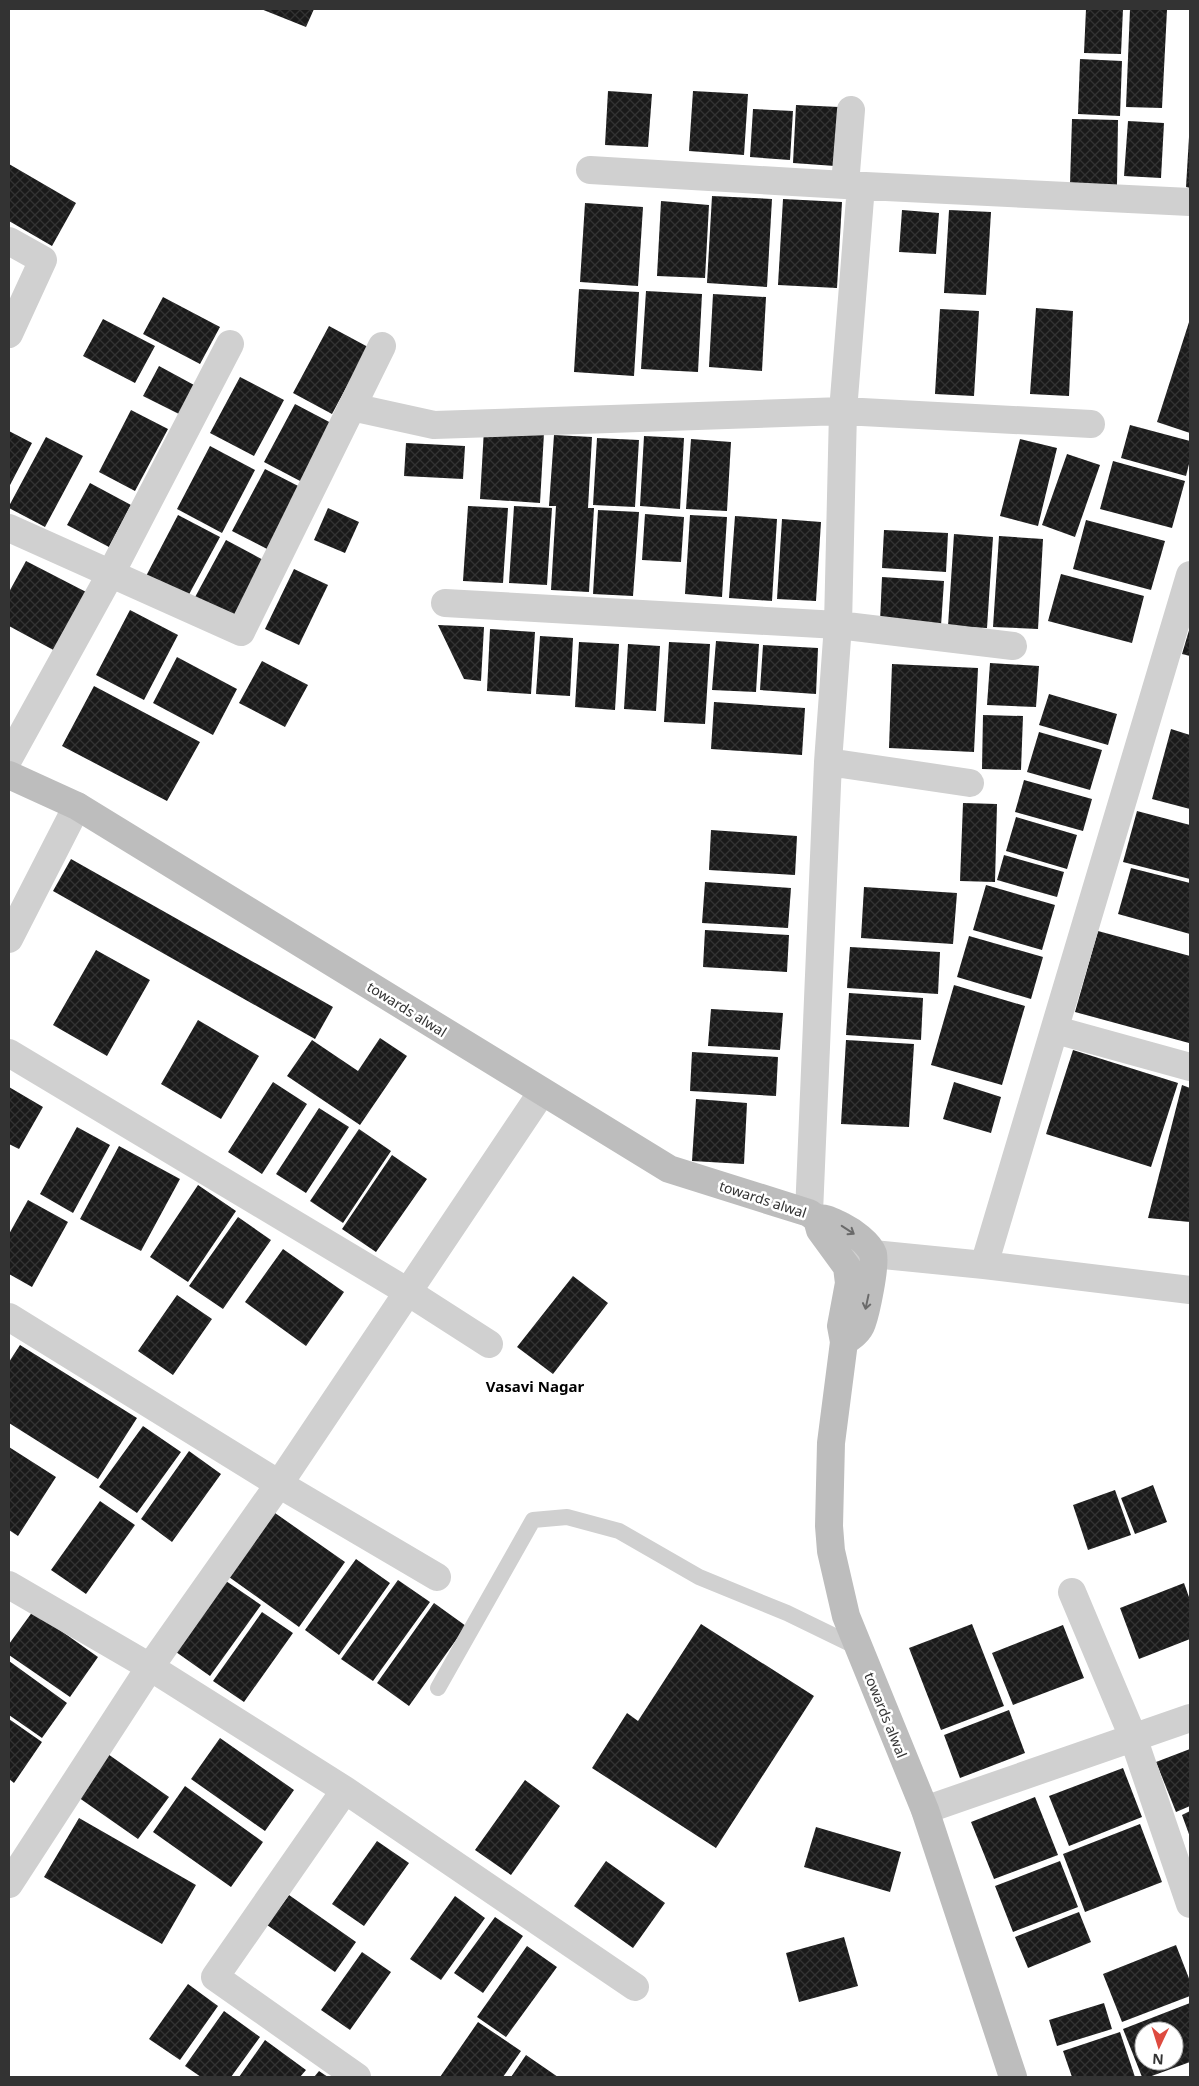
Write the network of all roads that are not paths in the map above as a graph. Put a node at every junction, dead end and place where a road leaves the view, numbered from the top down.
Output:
1 (851, 110) dead end
2 (590, 170) dead end
3 (853, 185) junction
4 (1190, 202) edge
5 (9, 241) edge
6 (9, 334) edge
7 (230, 344) dead end
8 (382, 346) dead end
9 (352, 407) junction
10 (843, 411) junction
11 (1091, 424) dead end
12 (9, 528) edge
13 (110, 575) junction
14 (1190, 575) edge
15 (445, 604) dead end
16 (838, 626) junction
17 (1013, 646) dead end
18 (9, 758) edge
19 (828, 762) junction
20 (9, 775) edge
21 (970, 783) dead end
22 (77, 806) junction
23 (9, 939) edge
24 (1056, 1030) junction
25 (9, 1053) edge
26 (1190, 1067) edge
27 (542, 1092) junction
28 (813, 1216) junction
29 (838, 1253) junction
30 (873, 1254) junction
31 (984, 1266) junction
32 (1190, 1290) edge
33 (408, 1292) junction
34 (9, 1317) edge
35 (844, 1342) junction
36 (489, 1344) dead end
37 (280, 1484) junction
38 (437, 1578) dead end
39 (9, 1585) edge
40 (1072, 1592) dead end
41 (859, 1648) junction
42 (150, 1667) junction
43 (438, 1688) dead end
44 (1190, 1718) edge
45 (1133, 1737) junction
46 (345, 1790) junction
47 (925, 1810) junction
48 (9, 1884) edge
49 (1190, 1904) edge
50 (635, 1987) dead end
51 (358, 2077) edge
52 (1013, 2077) edge

1 - 3 street
2 - 3 street
3 - 4 street
3 - 10 street
5 - 6 street
7 - 13 street
8 - 9 street
9 - 10 street
9 - 13 street
10 - 11 street
10 - 16 street
12 - 13 street
13 - 18 street
14 - 24 street
15 - 16 street
16 - 17 street
16 - 19 street
19 - 21 street
19 - 28 street
20 - 22 main road, towards alwal
22 - 23 street
22 - 27 main road, towards alwal
24 - 26 street
24 - 31 street
25 - 33 street
27 - 28 main road, towards alwal
27 - 33 street
28 - 29 main road, towards alwal
28 -> 30 main road, towards alwal
29 - 30 street
29 - 35 main road, towards alwal
30 - 31 street
30 -> 35 main road
31 - 32 street
33 - 36 street
33 - 37 street
34 - 37 street
35 - 41 main road, towards alwal
37 - 38 street
37 - 42 street
39 - 42 street
40 - 45 street
41 - 43 lane
41 - 47 main road, towards alwal
42 - 46 street
42 - 48 street
44 - 45 street
45 - 47 street
45 - 49 street
46 - 50 street
46 - 51 street
47 - 52 main road, towards alwal

